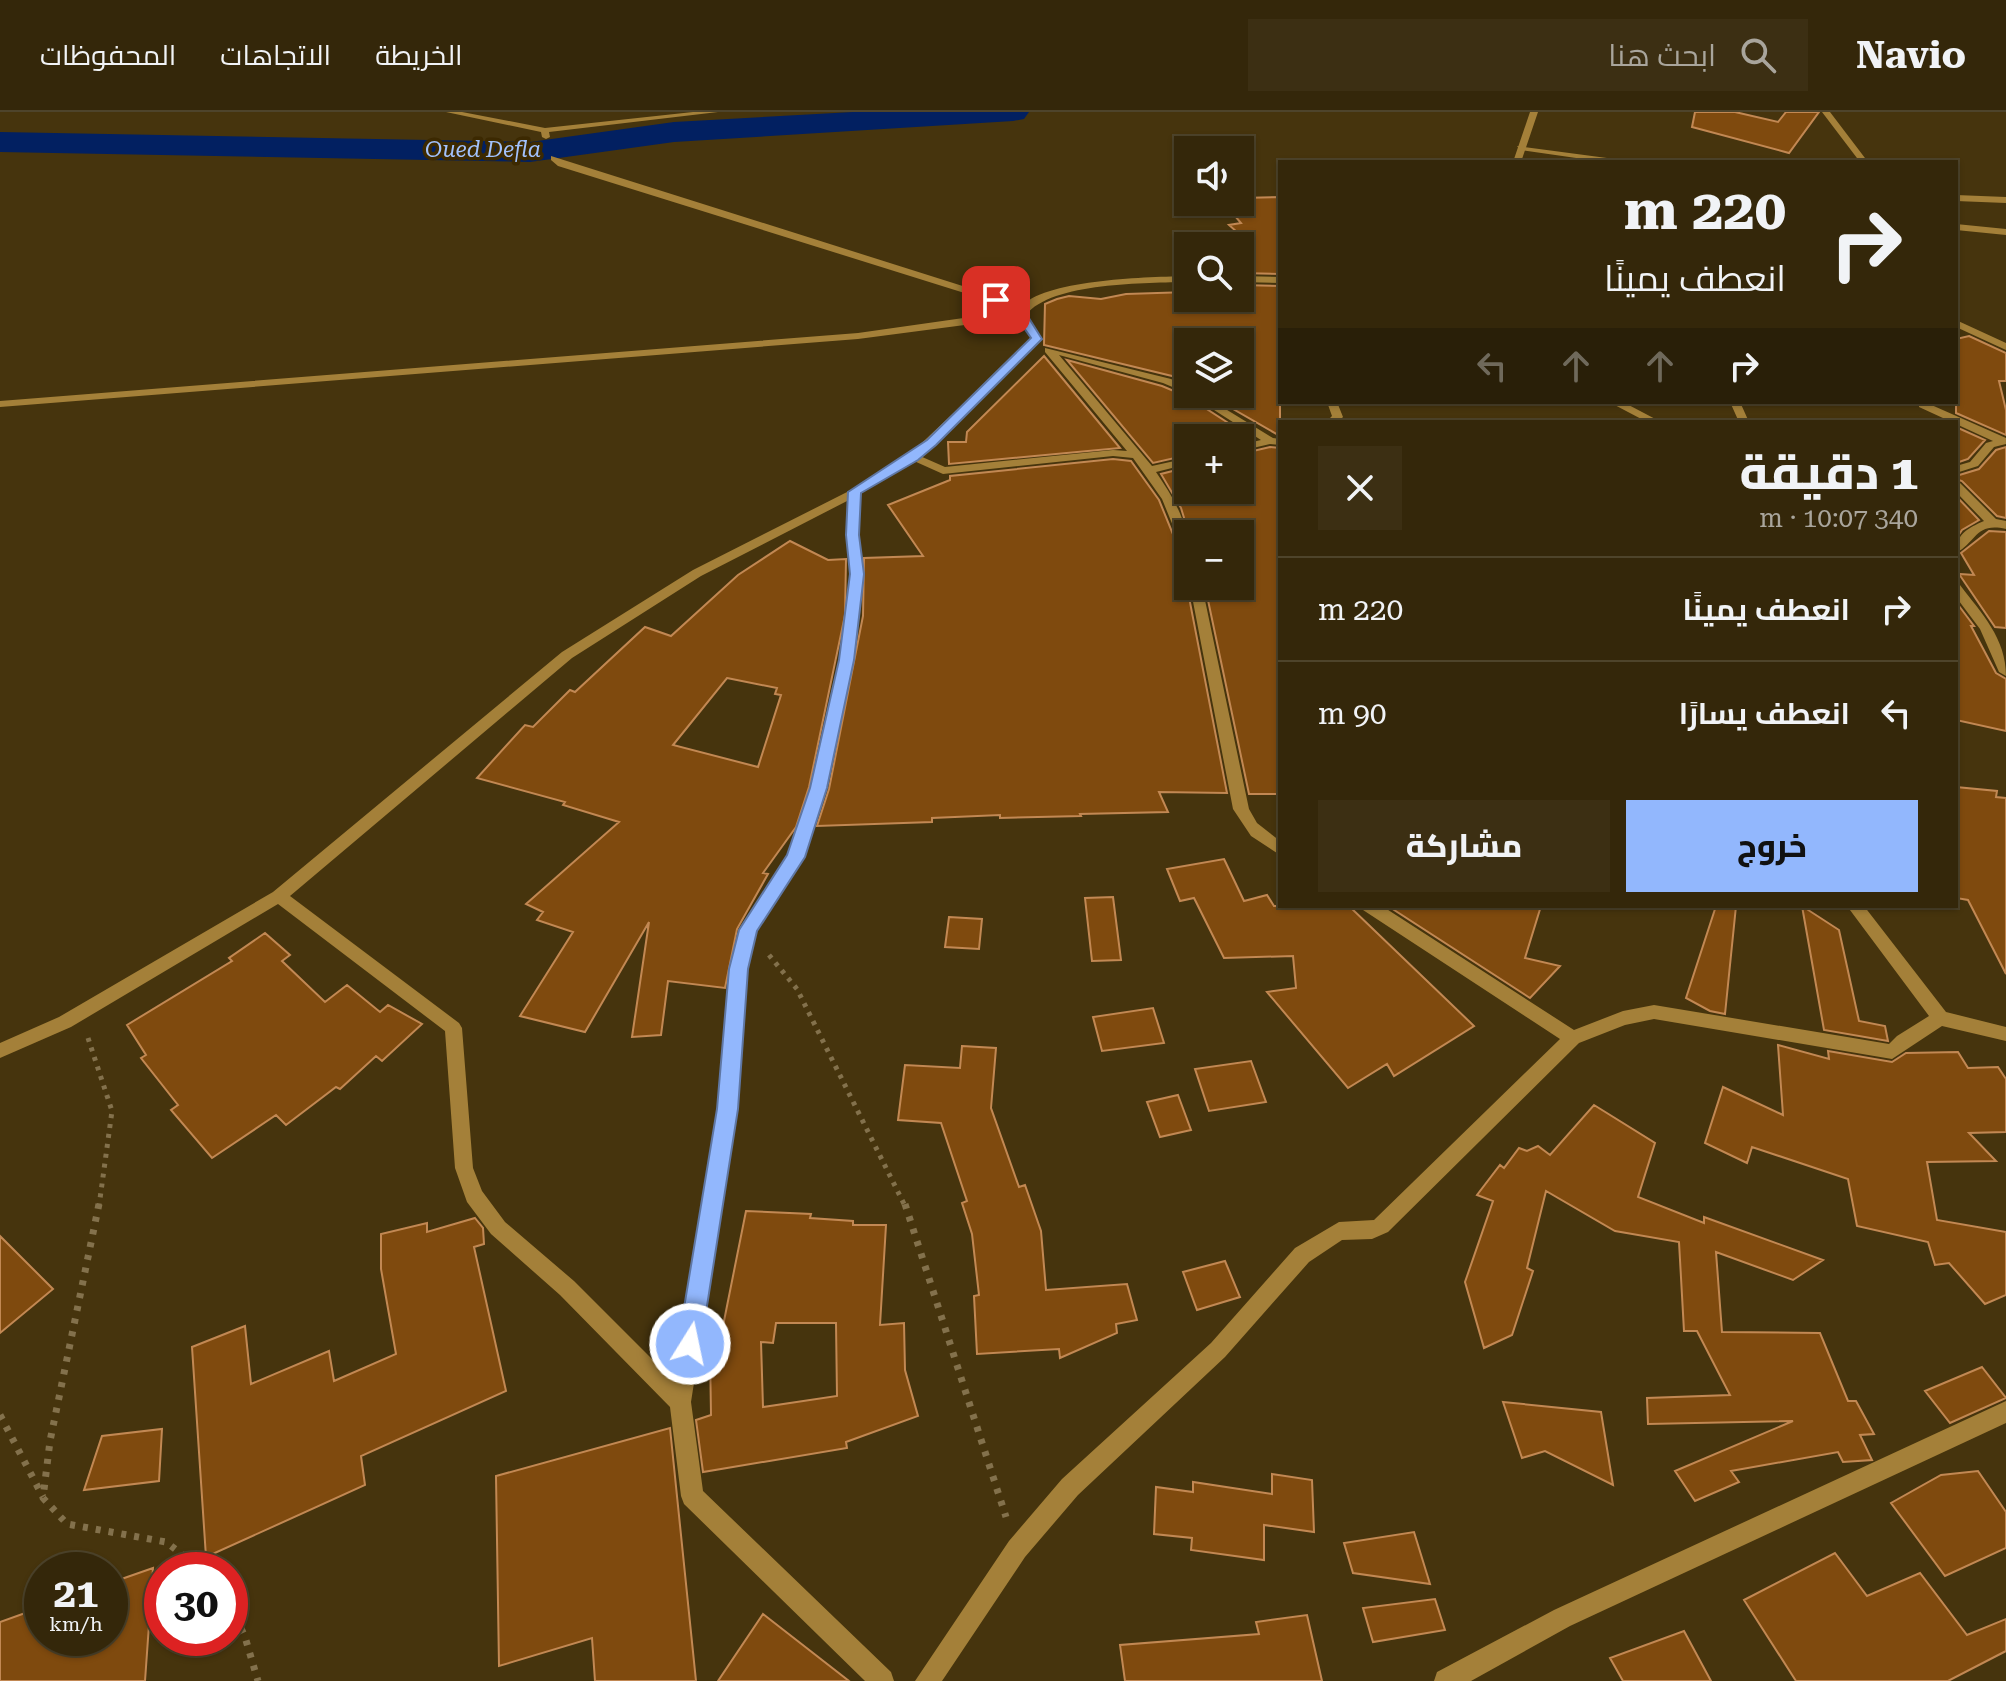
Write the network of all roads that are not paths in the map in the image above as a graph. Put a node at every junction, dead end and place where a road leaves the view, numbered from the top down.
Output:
1 (450, 112) edge
2 (714, 112) edge
3 (1534, 112) edge
4 (1826, 112) edge
5 (1520, 148) junction
6 (554, 158) dead end
7 (1517, 160) edge
8 (1607, 160) edge
9 (1862, 160) edge
10 (1958, 198) edge
11 (2006, 200) edge
12 (1958, 227) edge
13 (2006, 232) edge
14 (1174, 279) edge
15 (1254, 279) edge
16 (1278, 280) edge
17 (1023, 312) junction
18 (1958, 324) edge
19 (1037, 339) junction
20 (2006, 347) edge
21 (1049, 350) junction
22 (1174, 384) edge
23 (0, 404) edge
24 (1618, 404) edge
25 (1923, 405) dead end
26 (1218, 408) edge
27 (1652, 420) edge
28 (1957, 420) edge
29 (1958, 421) edge
30 (2004, 441) edge
31 (1275, 442) edge
32 (1254, 446) edge
33 (1134, 455) junction
34 (913, 457) junction
35 (1174, 464) edge
36 (1958, 469) edge
37 (1149, 470) junction
38 (1958, 487) edge
39 (855, 492) junction
40 (1177, 520) edge
41 (1992, 522) junction
42 (2006, 525) edge
43 (1958, 547) edge
44 (1958, 591) edge
45 (1199, 600) edge
46 (2006, 672) edge
47 (1278, 848) edge
48 (279, 896) junction
49 (1372, 908) edge
50 (1857, 908) edge
51 (1940, 1018) junction
52 (2006, 1034) edge
53 (1573, 1038) junction
54 (0, 1051) edge
55 (680, 1402) junction
56 (2006, 1412) edge
57 (882, 1681) edge
58 (927, 1681) edge
59 (1446, 1681) edge

1 - 2 street
3 - 5 street
4 - 9 street
5 - 7 street
5 - 8 street
6 - 17 street
10 - 11 street
12 - 13 street
14 - 17 street
15 - 16 street
17 - 19 street
17 - 23 street
18 - 20 street
19 - 21 street
19 - 34 street
21 - 22 street
21 - 33 street
24 - 27 street
25 - 28 street
26 - 31 street
29 - 30 street
30 - 36 street
31 - 32 street
33 - 34 street
33 - 37 street
34 - 39 street
35 - 37 street
37 - 40 street
38 - 41 street
39 - 48 street
39 - 55 street
41 - 42 street
41 - 43 street
44 - 46 street
45 - 47 street
48 - 54 street
48 - 55 street
49 - 53 street
50 - 51 street
51 - 52 street
51 - 53 street
53 - 58 street
55 - 57 street
56 - 59 street

